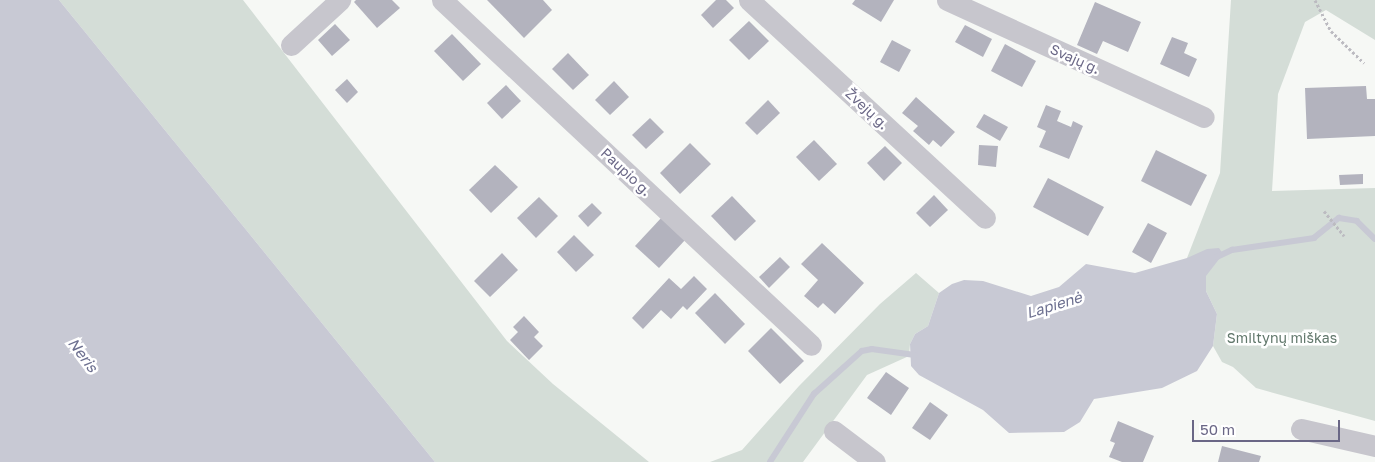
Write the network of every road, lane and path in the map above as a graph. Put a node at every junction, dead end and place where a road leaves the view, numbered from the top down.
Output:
1 (340, 0) edge
2 (442, 0) edge
3 (749, 0) edge
4 (948, 0) edge
5 (1315, 0) edge
6 (291, 45) dead end
7 (1364, 63) dead end
8 (1204, 117) dead end
9 (1324, 210) dead end
10 (985, 218) dead end
11 (1344, 236) dead end
12 (810, 345) dead end
13 (1301, 429) dead end
14 (834, 431) dead end
15 (1375, 446) edge
16 (875, 462) edge

1 - 6 street
2 - 12 street, Paupio g.
3 - 10 street, Žvejų g.
4 - 8 street, Svajų g.
5 - 7 path
9 - 11 path
13 - 15 street
14 - 16 street

